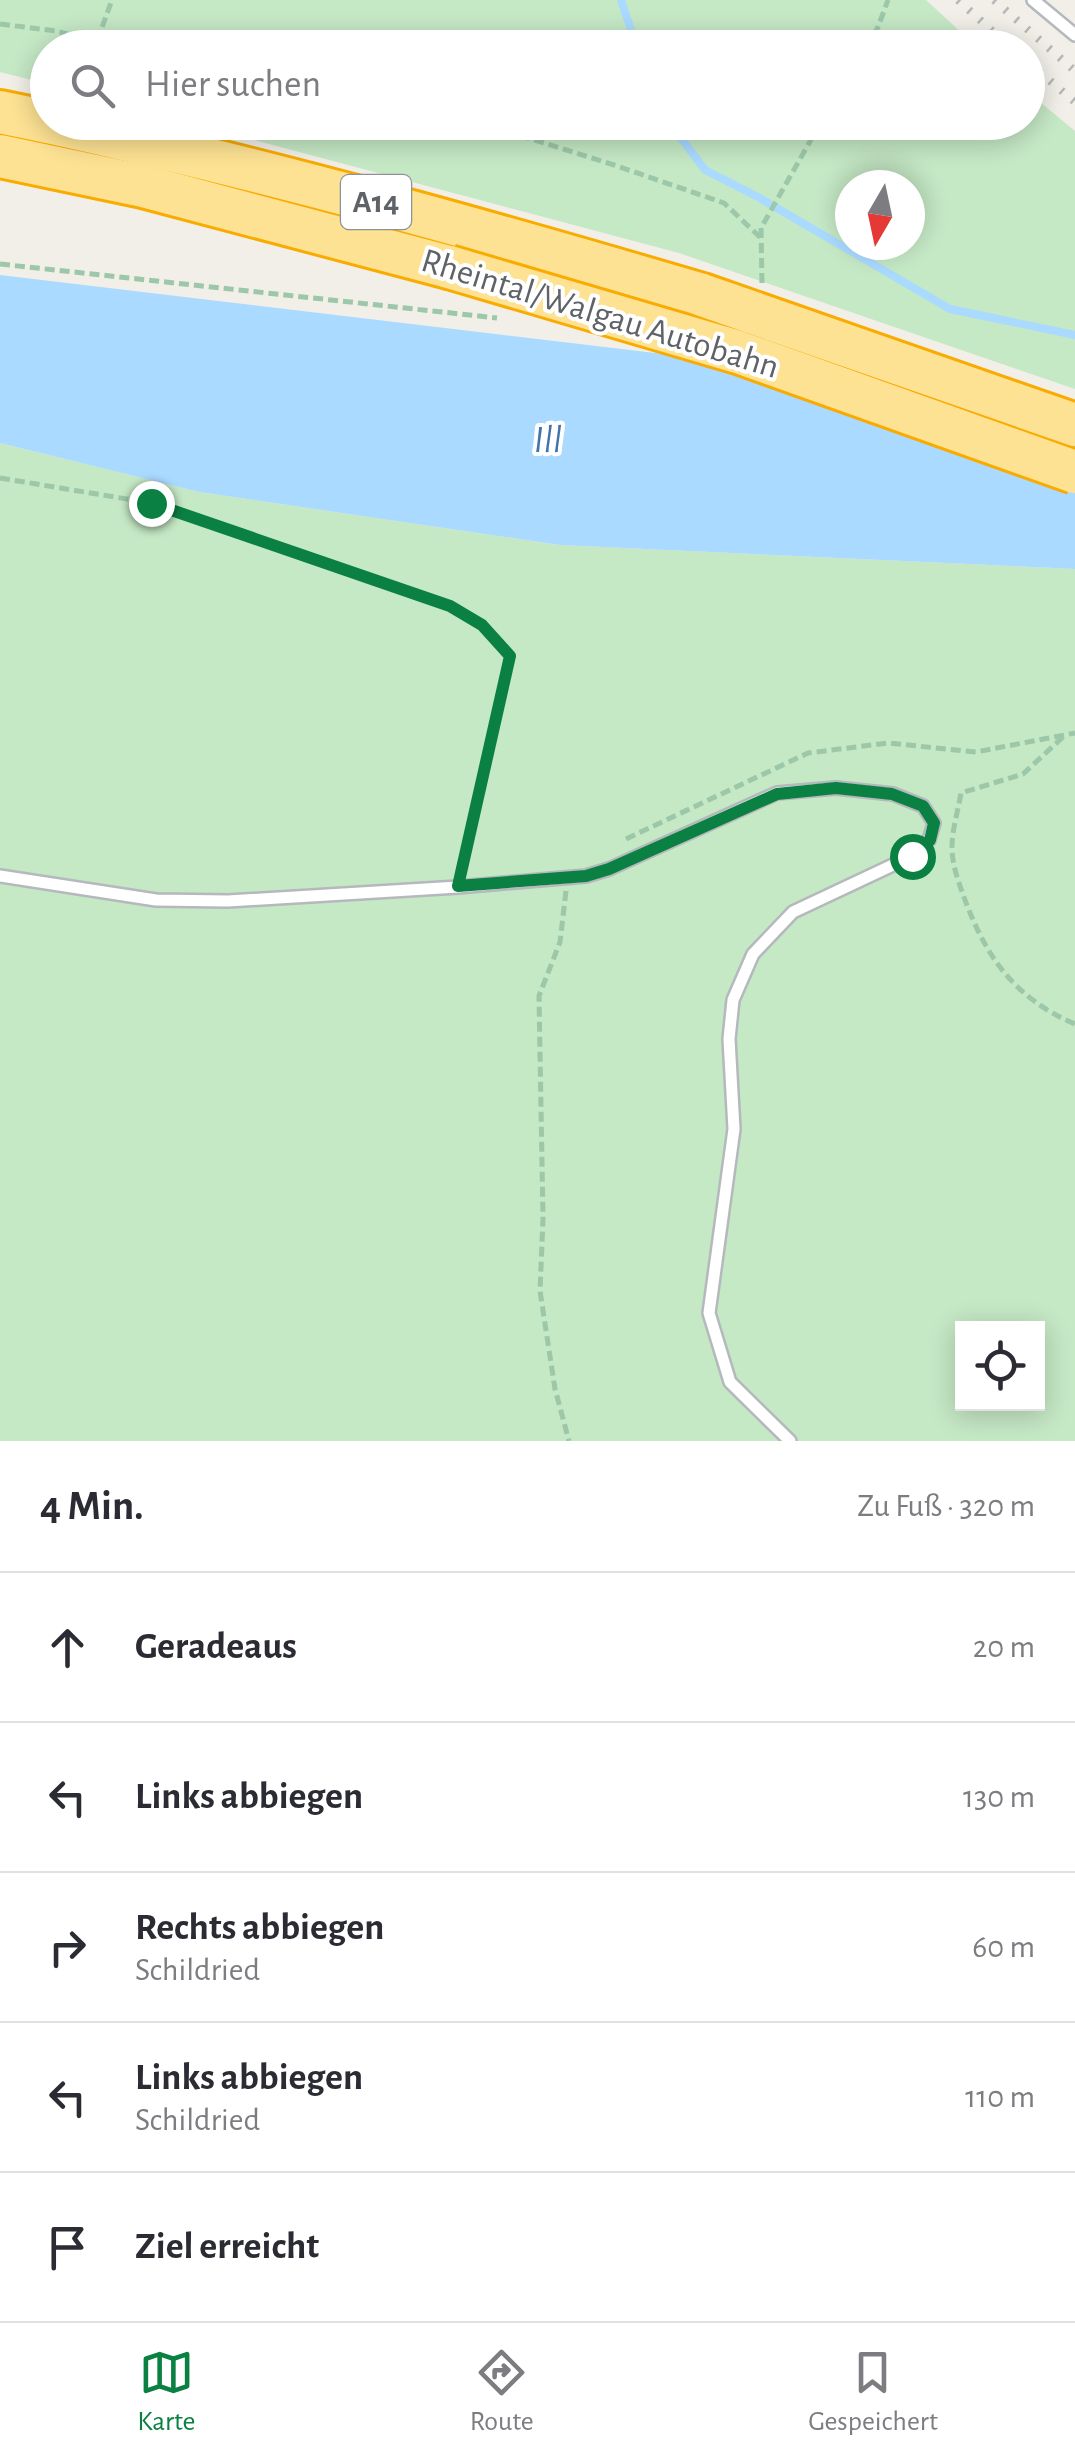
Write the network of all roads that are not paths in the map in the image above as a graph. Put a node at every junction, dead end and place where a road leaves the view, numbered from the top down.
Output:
1 (1033, 0) edge
2 (1075, 35) edge
3 (0, 112) edge
4 (30, 118) edge
5 (129, 140) edge
6 (0, 156) edge
7 (1075, 425) edge
8 (1075, 472) edge
9 (0, 876) edge
10 (790, 1441) edge

1 - 2 lane
3 - 4 highway, Rheintal/Walgau Autobahn / A14
5 - 7 highway, Rheintal/Walgau Autobahn / A14, bridge
6 - 8 highway, Rheintal/Walgau Autobahn / A14, bridge
9 - 10 lane

